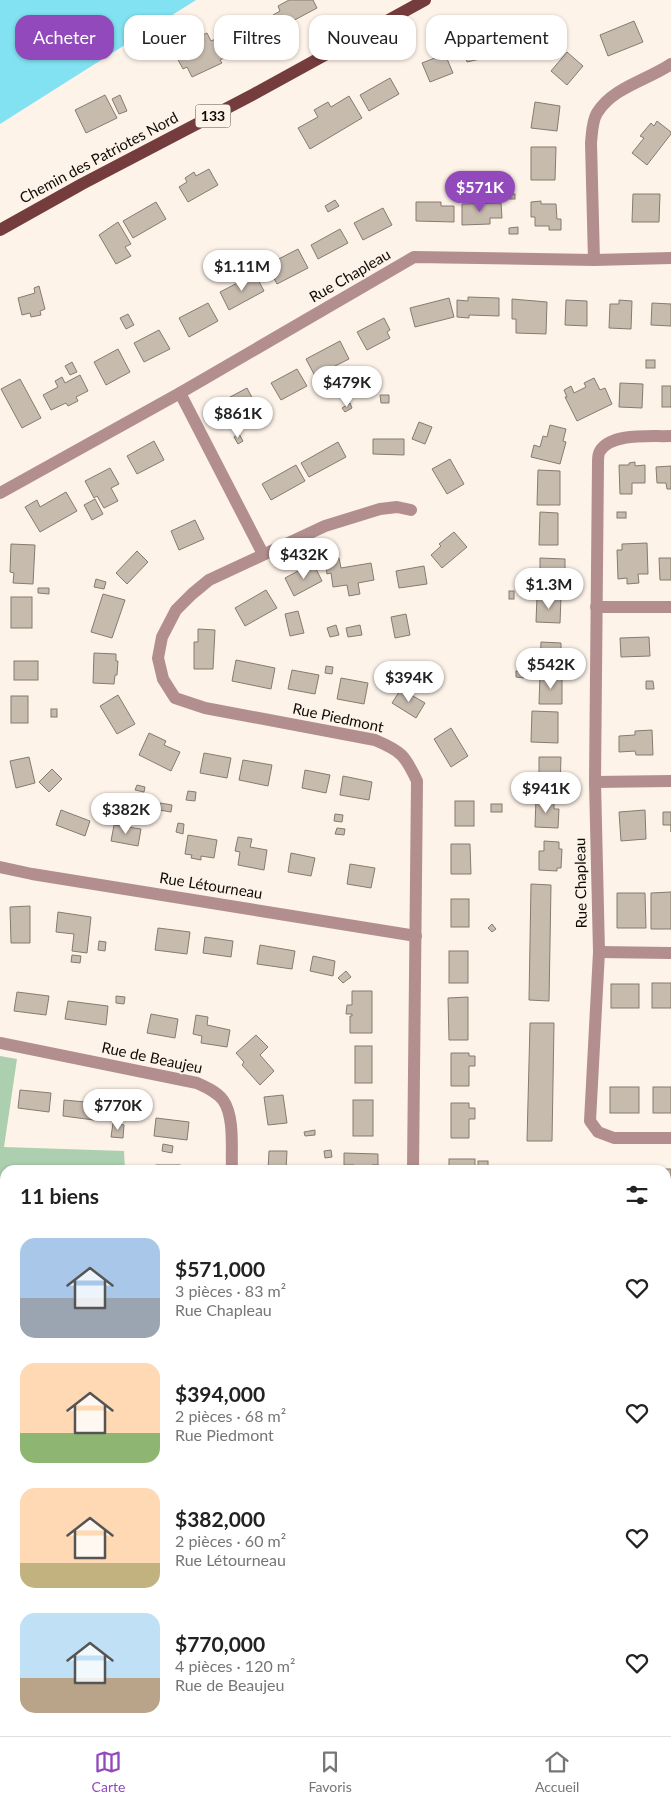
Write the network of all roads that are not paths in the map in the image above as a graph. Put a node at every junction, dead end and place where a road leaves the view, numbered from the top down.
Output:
1 (425, 0) edge
2 (671, 64) edge
3 (0, 230) edge
4 (671, 258) edge
5 (594, 260) junction
6 (180, 393) junction
7 (671, 436) edge
8 (0, 493) edge
9 (411, 510) dead end
10 (263, 554) junction
11 (596, 607) junction
12 (671, 607) edge
13 (595, 782) junction
14 (671, 782) edge
15 (0, 867) edge
16 (416, 936) junction
17 (599, 952) junction
18 (671, 953) edge
19 (0, 1043) edge
20 (671, 1138) edge
21 (232, 1165) edge
22 (413, 1165) edge

1 - 3 main road, Chemin des Patriotes Nord / 133
2 - 5 street
4 - 5 street, Rue Chapleau
5 - 6 street, Rue Chapleau
6 - 8 street, Rue Chapleau
6 - 10 street
7 - 11 street, Rue Chapleau
9 - 10 street, Rue Piedmont
10 - 16 street, Rue Piedmont
11 - 12 street
11 - 13 street, Rue Chapleau
13 - 14 street
13 - 17 street, Rue Chapleau
15 - 16 street, Rue Létourneau
16 - 22 street, Rue Piedmont
17 - 18 street
17 - 20 street, Rue Chapleau
19 - 21 street, Rue de Beaujeu

